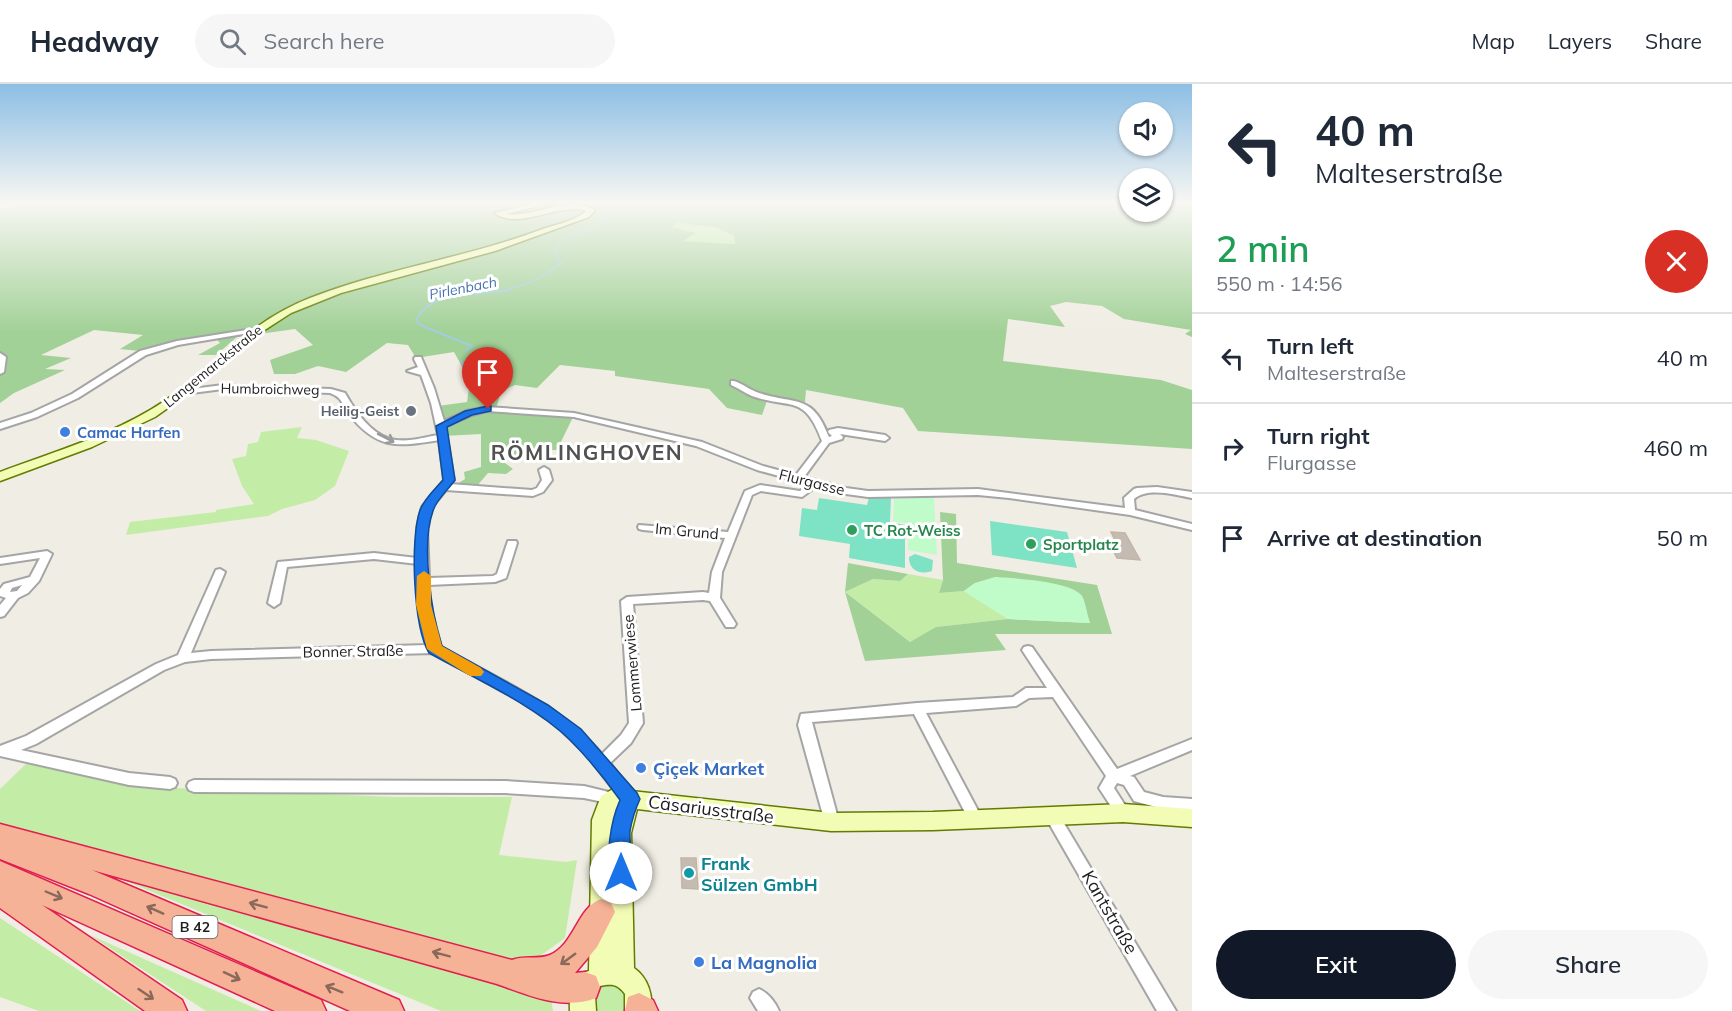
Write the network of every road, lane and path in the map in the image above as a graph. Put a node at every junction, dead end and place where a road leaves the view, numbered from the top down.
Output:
1 (502, 245) edge
2 (253, 331) junction
3 (0, 355) edge
4 (418, 359) dead end
5 (0, 372) edge
6 (734, 382) dead end
7 (184, 392) junction
8 (0, 426) edge
9 (441, 426) junction
10 (827, 435) junction
11 (443, 437) junction
12 (885, 438) dead end
13 (544, 470) dead end
14 (0, 477) edge
15 (796, 479) junction
16 (814, 484) junction
17 (446, 487) junction
18 (1192, 495) edge
19 (1130, 512) junction
20 (643, 527) dead end
21 (1192, 527) edge
22 (730, 535) junction
23 (512, 543) dead end
24 (0, 561) edge
25 (424, 562) junction
26 (220, 572) dead end
27 (424, 582) junction
28 (714, 598) junction
29 (274, 603) dead end
30 (0, 613) edge
31 (730, 624) dead end
32 (435, 649) junction
33 (1028, 650) dead end
34 (183, 658) junction
35 (1057, 692) junction
36 (917, 708) junction
37 (1192, 744) edge
38 (1, 751) edge
39 (602, 762) junction
40 (1114, 776) junction
41 (170, 783) dead end
42 (194, 786) dead end
43 (621, 798) junction
44 (1192, 805) edge
45 (1123, 813) junction
46 (1051, 814) junction
47 (975, 818) junction
48 (1192, 818) edge
49 (831, 822) junction
50 (0, 835) edge
51 (0, 847) edge
52 (0, 873) edge
53 (0, 892) edge
54 (601, 912) junction
55 (497, 969) junction
56 (598, 987) edge
57 (640, 1010) edge
58 (171, 1011) edge
59 (310, 1011) edge
60 (388, 1011) edge
61 (1167, 1011) edge

1 - 2 main road, Langemarckstraße
2 - 7 main road, Langemarckstraße
2 - 8 street
3 - 5 street
4 - 9 street
6 - 10 street
7 -> 11 street, Humbroichweg
7 - 14 main road, Langemarckstraße
9 - 11 street
9 - 15 street, Flurgasse
10 - 12 street
10 - 15 street
11 - 17 street
13 - 17 street
15 - 16 street, Flurgasse
16 - 19 street, Flurgasse
16 - 22 street
17 - 25 street
18 - 19 street
19 - 21 street, Flurgasse
20 - 22 street, Im Grund
22 - 28 street
23 - 27 street
24 - 30 street
25 - 27 street
25 - 29 street
26 - 34 street
27 - 32 street
28 - 31 street
28 - 39 street, Lommerwiese
32 - 34 street, Bonner Straße
32 - 39 street
33 - 35 street
34 - 38 street, Bonner Straße
35 - 36 street
35 - 40 street
36 - 47 street
36 - 49 street
37 - 40 street
38 - 41 street
39 - 43 street
40 - 44 street
40 - 45 street
42 - 43 street, Cäsariusstraße
43 - 49 main road, Cäsariusstraße
43 - 54 main road
43 - 56 main road
45 - 46 main road, Cäsariusstraße
45 - 48 main road, Cäsariusstraße
46 - 47 main road, Cäsariusstraße
46 - 61 street, Kantstraße
47 - 49 main road, Cäsariusstraße
55 -> 50 highway, B 42
60 -> 51 highway, B 42
52 -> 59 highway, B 42
53 -> 58 highway
54 -> 55 highway, B 42
54 - 56 main road
55 - 56 highway, B 42
56 - 57 main road

